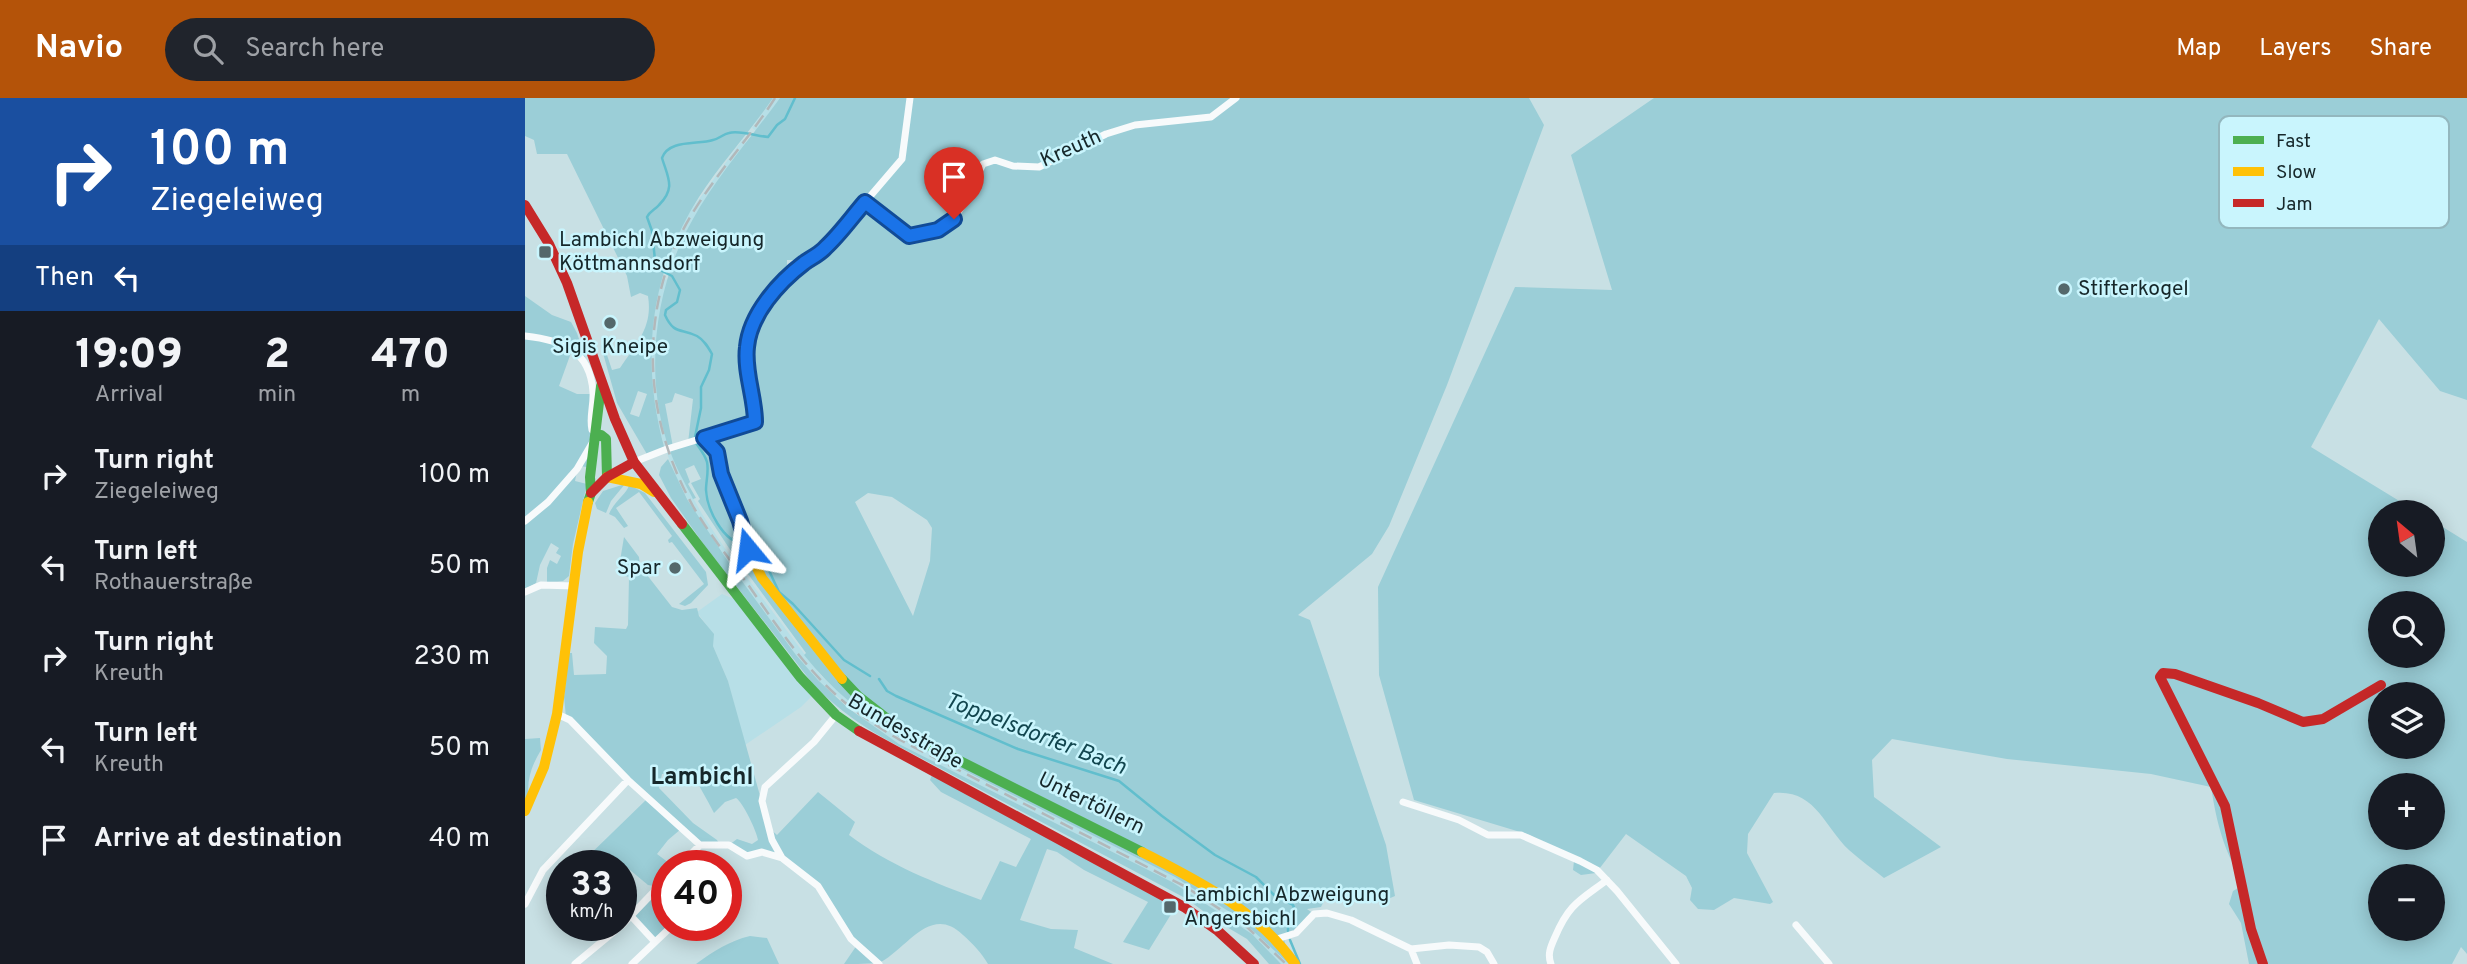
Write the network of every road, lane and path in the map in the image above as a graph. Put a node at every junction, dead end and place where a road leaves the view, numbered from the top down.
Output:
1 (910, 98) edge
2 (1236, 98) edge
3 (865, 202) junction
4 (525, 205) edge
5 (525, 335) edge
6 (599, 373) junction
7 (596, 435) junction
8 (704, 438) junction
9 (634, 462) junction
10 (607, 477) junction
11 (591, 493) junction
12 (664, 501) junction
13 (525, 521) edge
14 (574, 586) junction
15 (525, 592) edge
16 (2368, 693) edge
17 (557, 714) junction
18 (836, 715) junction
19 (628, 780) junction
20 (1403, 803) dead end
21 (525, 811) edge
22 (772, 840) junction
23 (700, 845) junction
24 (695, 850) edge
25 (762, 852) junction
26 (782, 858) junction
27 (1607, 880) junction
28 (651, 895) edge
29 (525, 904) edge
30 (637, 910) edge
31 (637, 922) edge
32 (1796, 925) dead end
33 (1277, 939) junction
34 (602, 941) edge
35 (655, 942) joint
36 (1411, 949) junction
37 (575, 964) edge
38 (632, 964) edge
39 (879, 964) edge
40 (1254, 964) edge
41 (1295, 964) edge
42 (1417, 964) edge
43 (1495, 964) edge
44 (1551, 964) edge
45 (1677, 964) edge
46 (1829, 964) edge
47 (2263, 964) edge

1 - 3 street
2 - 3 street, Kreuth
3 - 8 street
4 - 6 main road, Bundesstraße
5 - 7 street
6 - 7 main road
6 - 9 main road, Bundesstraße
7 - 10 main road
7 - 11 main road
7 - 13 street
8 - 9 street
8 - 33 main road, Untertöllern
9 - 10 main road
9 - 12 main road, Bundesstraße
10 - 11 main road
10 - 12 main road
11 - 14 main road
12 - 18 main road, Bundesstraße
14 - 15 street
14 - 17 main road
16 - 47 main road
17 - 19 street
17 - 21 main road
18 - 22 street
18 - 40 main road, Bundesstraße
19 - 23 street
19 - 29 street
20 - 27 street
22 - 25 street
22 - 26 street
23 - 24 street
23 - 25 street
25 - 26 street
26 - 39 street
27 - 44 street
27 - 45 street
28 - 30 street
31 - 35 street
32 - 46 street
33 - 36 street
33 - 41 main road, Untertöllern
34 - 37 street
35 - 38 street
36 - 42 street
36 - 43 street

